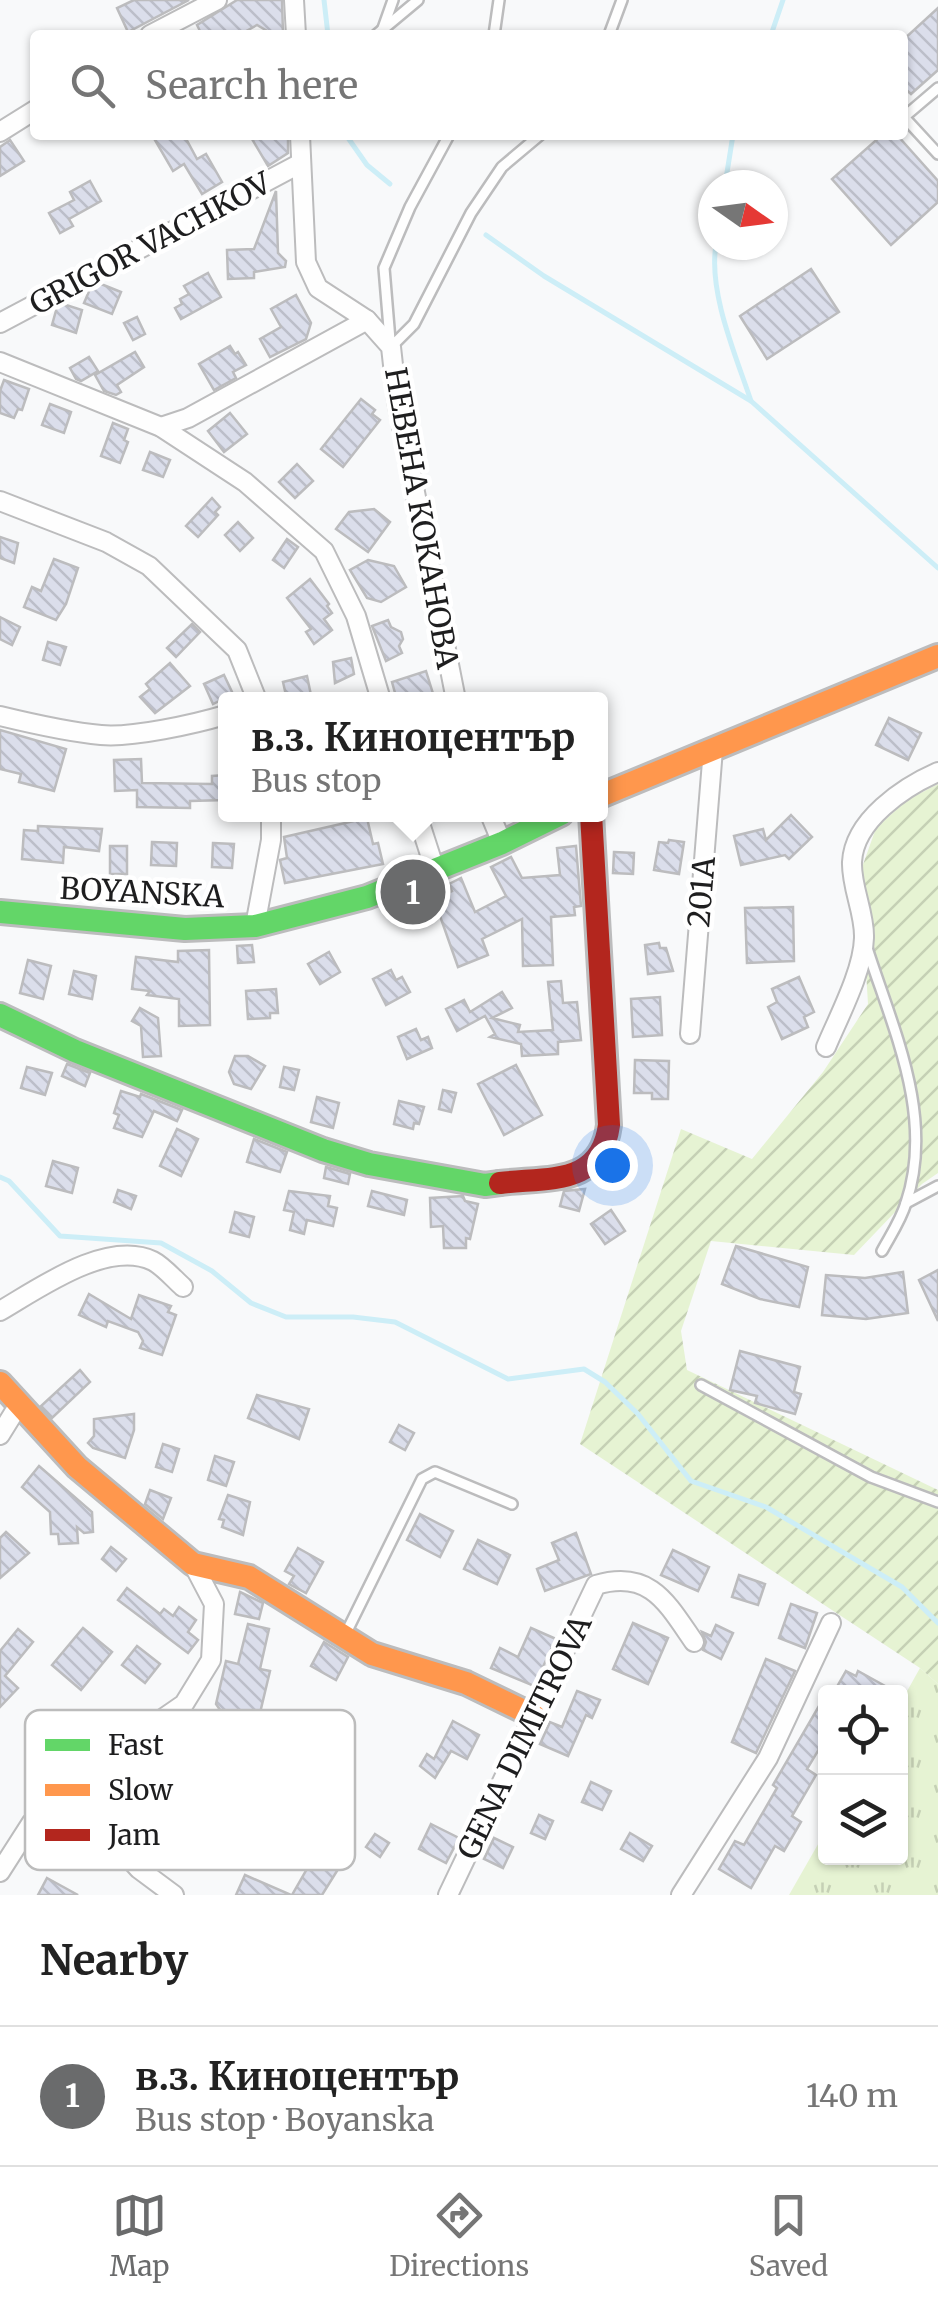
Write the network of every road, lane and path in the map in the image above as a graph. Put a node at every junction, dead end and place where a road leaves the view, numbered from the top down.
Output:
1 (217, 0) edge
2 (294, 0) edge
3 (392, 0) edge
4 (418, 0) edge
5 (499, 0) edge
6 (622, 0) edge
7 (160, 30) edge
8 (296, 30) edge
9 (381, 30) edge
10 (384, 30) edge
11 (495, 30) edge
12 (611, 30) edge
13 (938, 88) edge
14 (30, 113) edge
15 (908, 114) edge
16 (908, 122) edge
17 (0, 132) edge
18 (300, 140) edge
19 (447, 140) edge
20 (535, 140) edge
21 (938, 154) edge
22 (301, 163) junction
23 (367, 320) junction
24 (0, 324) edge
25 (391, 347) junction
26 (0, 362) edge
27 (161, 427) junction
28 (0, 501) edge
29 (938, 656) edge
30 (254, 692) edge
31 (379, 692) edge
32 (454, 692) edge
33 (0, 716) edge
34 (218, 717) edge
35 (713, 750) junction
36 (938, 772) edge
37 (608, 793) edge
38 (271, 822) edge
39 (420, 822) edge
40 (493, 822) edge
41 (544, 822) edge
42 (591, 822) edge
43 (502, 843) junction
44 (435, 870) junction
45 (0, 912) edge
46 (255, 926) junction
47 (864, 938) junction
48 (0, 1015) edge
49 (690, 1034) dead end
50 (826, 1046) dead end
51 (938, 1186) edge
52 (906, 1203) junction
53 (882, 1252) dead end
54 (183, 1287) dead end
55 (0, 1311) edge
56 (0, 1383) edge
57 (701, 1385) dead end
58 (18, 1406) junction
59 (0, 1434) edge
60 (938, 1502) edge
61 (512, 1504) dead end
62 (194, 1564) junction
63 (831, 1623) dead end
64 (344, 1636) junction
65 (694, 1642) dead end
66 (175, 1710) edge
67 (534, 1716) junction
68 (25, 1833) edge
69 (141, 1870) edge
70 (0, 1872) edge
71 (174, 1895) edge
72 (448, 1895) edge
73 (681, 1895) edge

1 - 7 street
2 - 8 street
3 - 9 lane
4 - 10 lane
5 - 11 lane
6 - 12 lane
13 - 15 lane
14 - 17 street
16 - 21 lane
18 - 22 street, НЕВЕНА КОКАНОВА
19 - 25 lane
20 - 25 lane
22 - 23 street, НЕВЕНА КОКАНОВА
22 - 24 street, GRIGOR VACHKOV
23 - 25 street, НЕВЕНА КОКАНОВА
23 - 27 street
25 - 32 street, НЕВЕНА КОКАНОВА
26 - 27 street
27 - 31 street
28 - 30 street
29 - 35 street
33 - 34 street
35 - 37 street
35 - 49 street, 201А
36 - 47 street
38 - 46 street
39 - 44 street
40 - 43 street
41 - 43 street, BOYANSKA
42 - 48 street
43 - 44 street, BOYANSKA
44 - 46 street, BOYANSKA
45 - 46 street, BOYANSKA
47 - 50 street
47 - 52 lane
51 - 52 lane
52 - 53 lane
54 - 55 street
56 - 58 street
57 - 60 lane
58 - 59 street
58 - 62 street
61 - 64 lane
62 - 64 street
62 - 66 street
63 - 73 street
64 - 67 street
65 - 67 street, GENA DIMITROVA
67 - 72 street, GENA DIMITROVA
68 - 70 street
69 - 71 street

